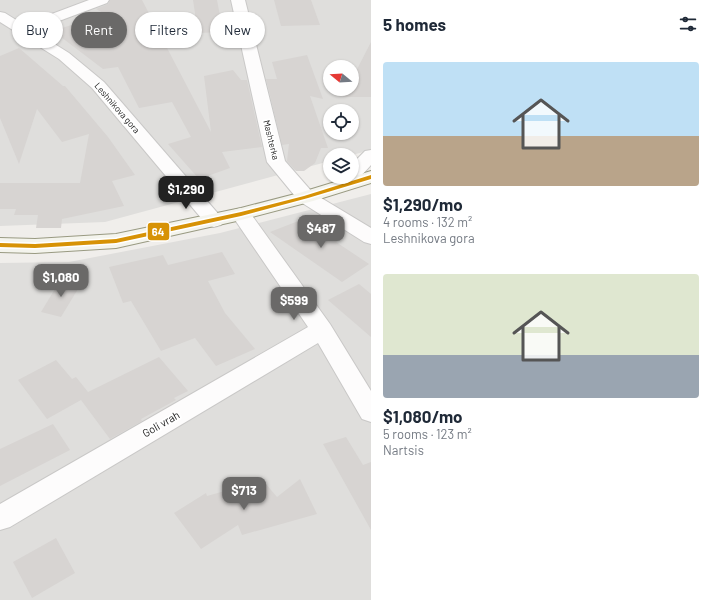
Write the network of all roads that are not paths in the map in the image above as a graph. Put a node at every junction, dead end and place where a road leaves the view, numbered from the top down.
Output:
1 (102, 0) edge
2 (238, 0) edge
3 (63, 15) edge
4 (0, 16) edge
5 (12, 24) edge
6 (51, 48) edge
7 (371, 155) edge
8 (359, 167) edge
9 (371, 177) edge
10 (359, 178) edge
11 (336, 184) edge
12 (306, 197) junction
13 (241, 214) junction
14 (214, 221) junction
15 (371, 237) edge
16 (0, 245) edge
17 (322, 330) junction
18 (371, 412) edge
19 (0, 518) edge

1 - 3 street
2 - 12 street, Mashterka
4 - 5 street, Leshnikova gora
6 - 14 street, Leshnikova gora
7 - 8 street
9 - 10 main road
11 - 12 main road
12 - 13 main road
12 - 15 street, Mashterka
13 - 14 main road
13 - 17 street
14 - 16 main road
17 - 18 street
17 - 19 street, Goli vrah

